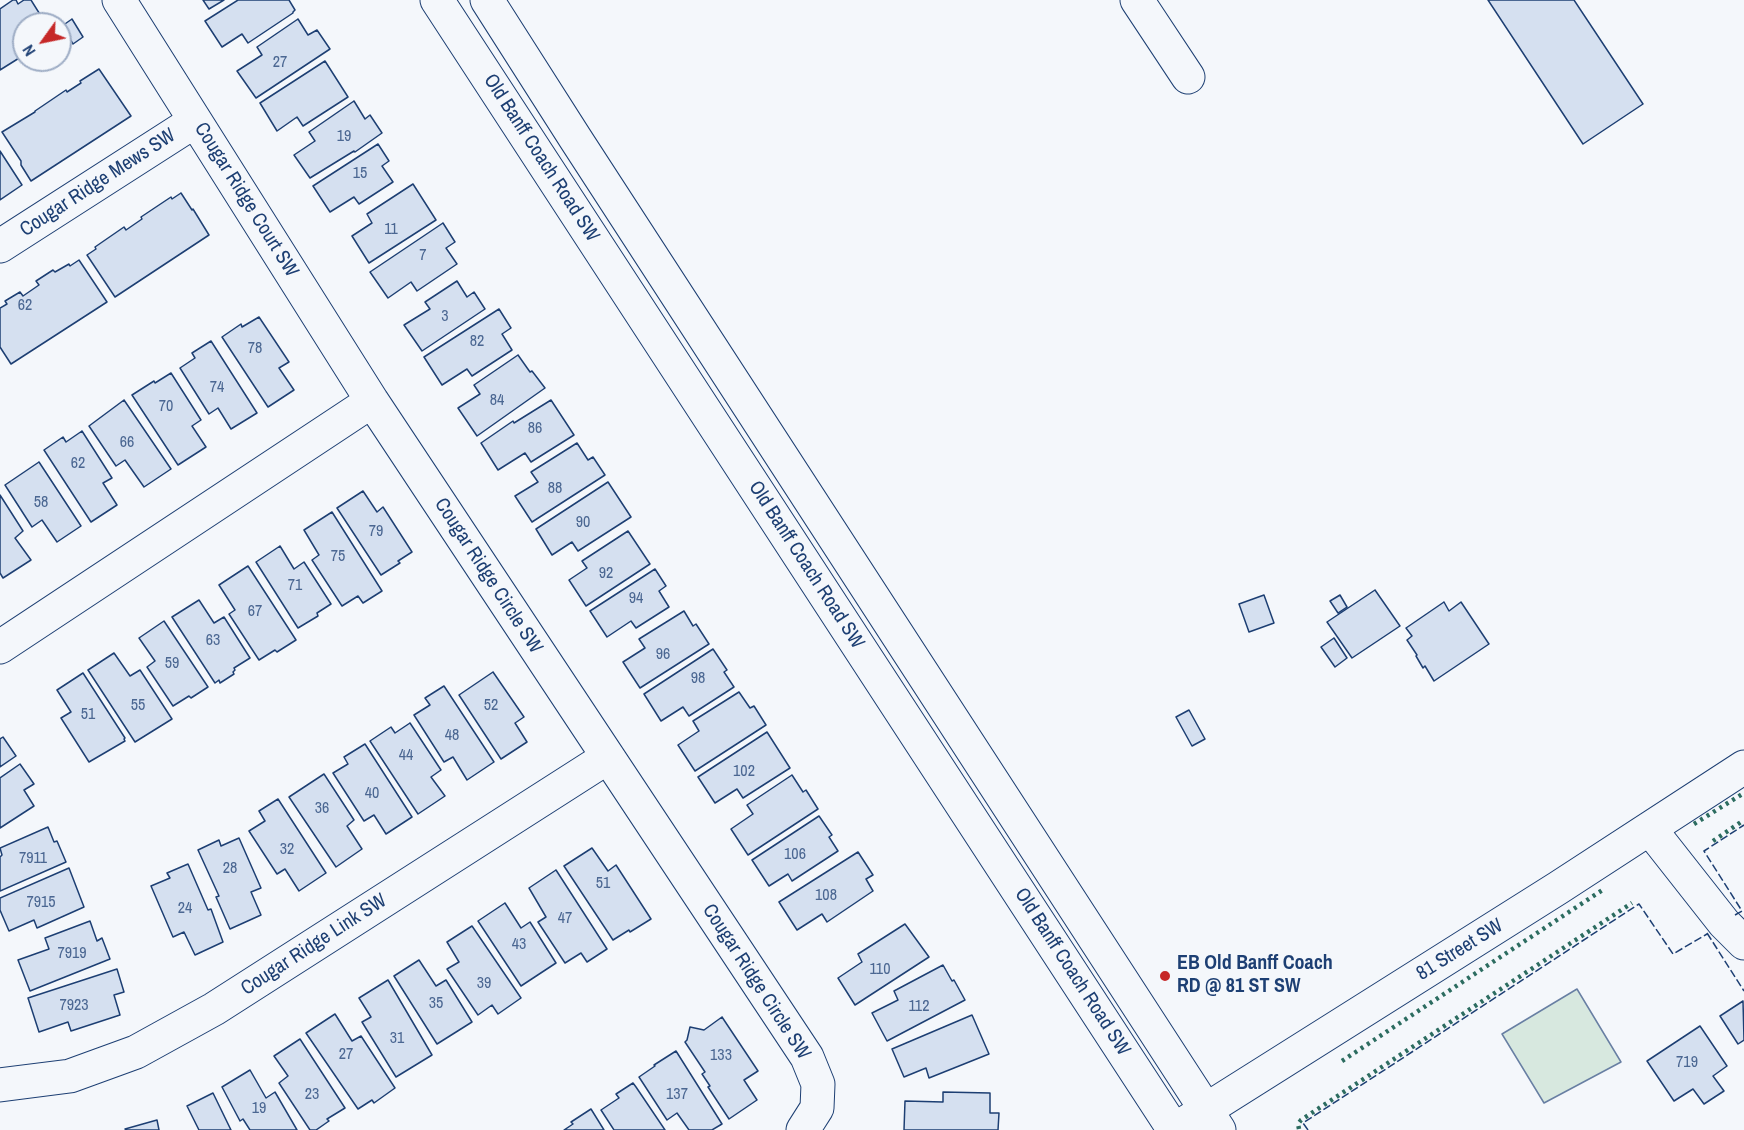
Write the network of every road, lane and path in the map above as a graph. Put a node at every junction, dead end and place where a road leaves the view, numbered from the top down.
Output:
1 (119, 0) edge
2 (437, 0) edge
3 (488, 0) edge
4 (1137, 0) edge
5 (1188, 78) dead end
6 (195, 121) junction
7 (575, 138) junction
8 (543, 160) junction
9 (0, 246) edge
10 (372, 401) junction
11 (0, 647) edge
12 (608, 757) junction
13 (1744, 767) edge
14 (1650, 829) junction
15 (1744, 943) edge
16 (0, 1085) edge
17 (1213, 1120) edge
18 (803, 1130) edge
19 (1174, 1130) edge

1 - 6 street, Cougar Ridge Court SW
2 - 8 street, Old Banff Coach Road SW
3 - 7 street, Old Banff Coach Road SW
4 - 5 street
6 - 9 street, Cougar Ridge Mews SW
6 - 10 street, Cougar Ridge Court SW
7 - 8 street
7 - 17 street, Old Banff Coach Road SW
8 - 19 street, Old Banff Coach Road SW
10 - 11 street
10 - 12 street, Cougar Ridge Circle SW
12 - 16 street, Cougar Ridge Link SW
12 - 18 street, Cougar Ridge Circle SW
13 - 14 street, 81 Street SW
14 - 15 street
14 - 17 street, 81 Street SW
17 - 19 street, 81 Street SW

